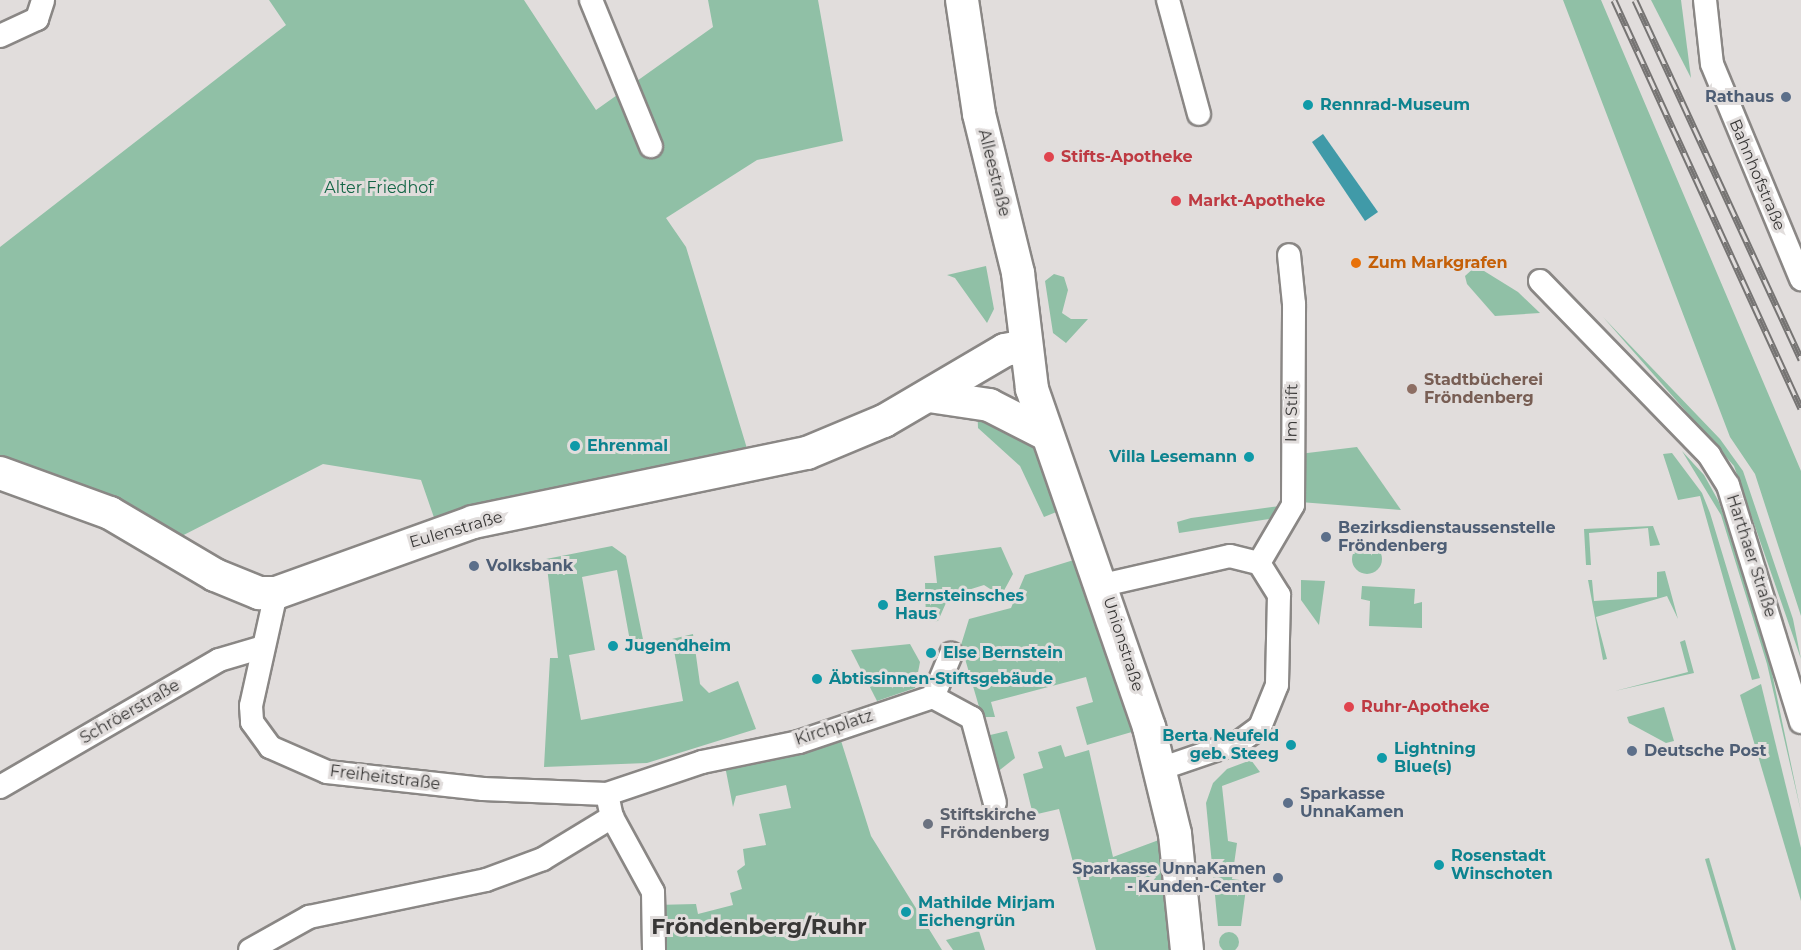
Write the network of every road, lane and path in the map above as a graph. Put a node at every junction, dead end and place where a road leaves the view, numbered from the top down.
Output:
1 (43, 0) edge
2 (591, 0) edge
3 (962, 0) edge
4 (1168, 0) edge
5 (1705, 0) edge
6 (0, 36) edge
7 (1199, 114) dead end
8 (651, 146) dead end
9 (1289, 255) dead end
10 (1801, 279) edge
11 (1540, 281) dead end
12 (1026, 346) junction
13 (929, 396) junction
14 (1044, 433) junction
15 (0, 473) edge
16 (1259, 563) junction
17 (1103, 585) junction
18 (276, 593) junction
19 (263, 647) junction
20 (951, 654) dead end
21 (933, 697) junction
22 (1801, 722) edge
23 (1160, 769) junction
24 (0, 787) edge
25 (607, 794) junction
26 (995, 803) dead end
27 (612, 817) junction
28 (250, 950) edge
29 (654, 950) edge
30 (1187, 950) edge

1 - 6 street
2 - 8 street
3 - 12 main road, Alleestraße
4 - 7 street
5 - 10 street, Bahnhofstraße
9 - 16 street, Im Stift
11 - 22 street, Harthaer Straße
12 - 13 main road, Eulenstraße
12 - 14 main road, Unionstraße
13 - 14 main road
13 - 18 main road, Eulenstraße
14 - 17 main road, Unionstraße
15 - 18 main road, Eulenstraße
16 - 17 street
16 - 23 street
17 - 23 main road, Unionstraße
18 - 19 street, Freiheitstraße
19 - 24 street, Schröerstraße
19 - 25 street, Freiheitstraße
20 - 21 street
21 - 25 street, Kirchplatz
21 - 26 street
23 - 30 main road, Unionstraße
25 - 27 street
27 - 28 street
27 - 29 street

